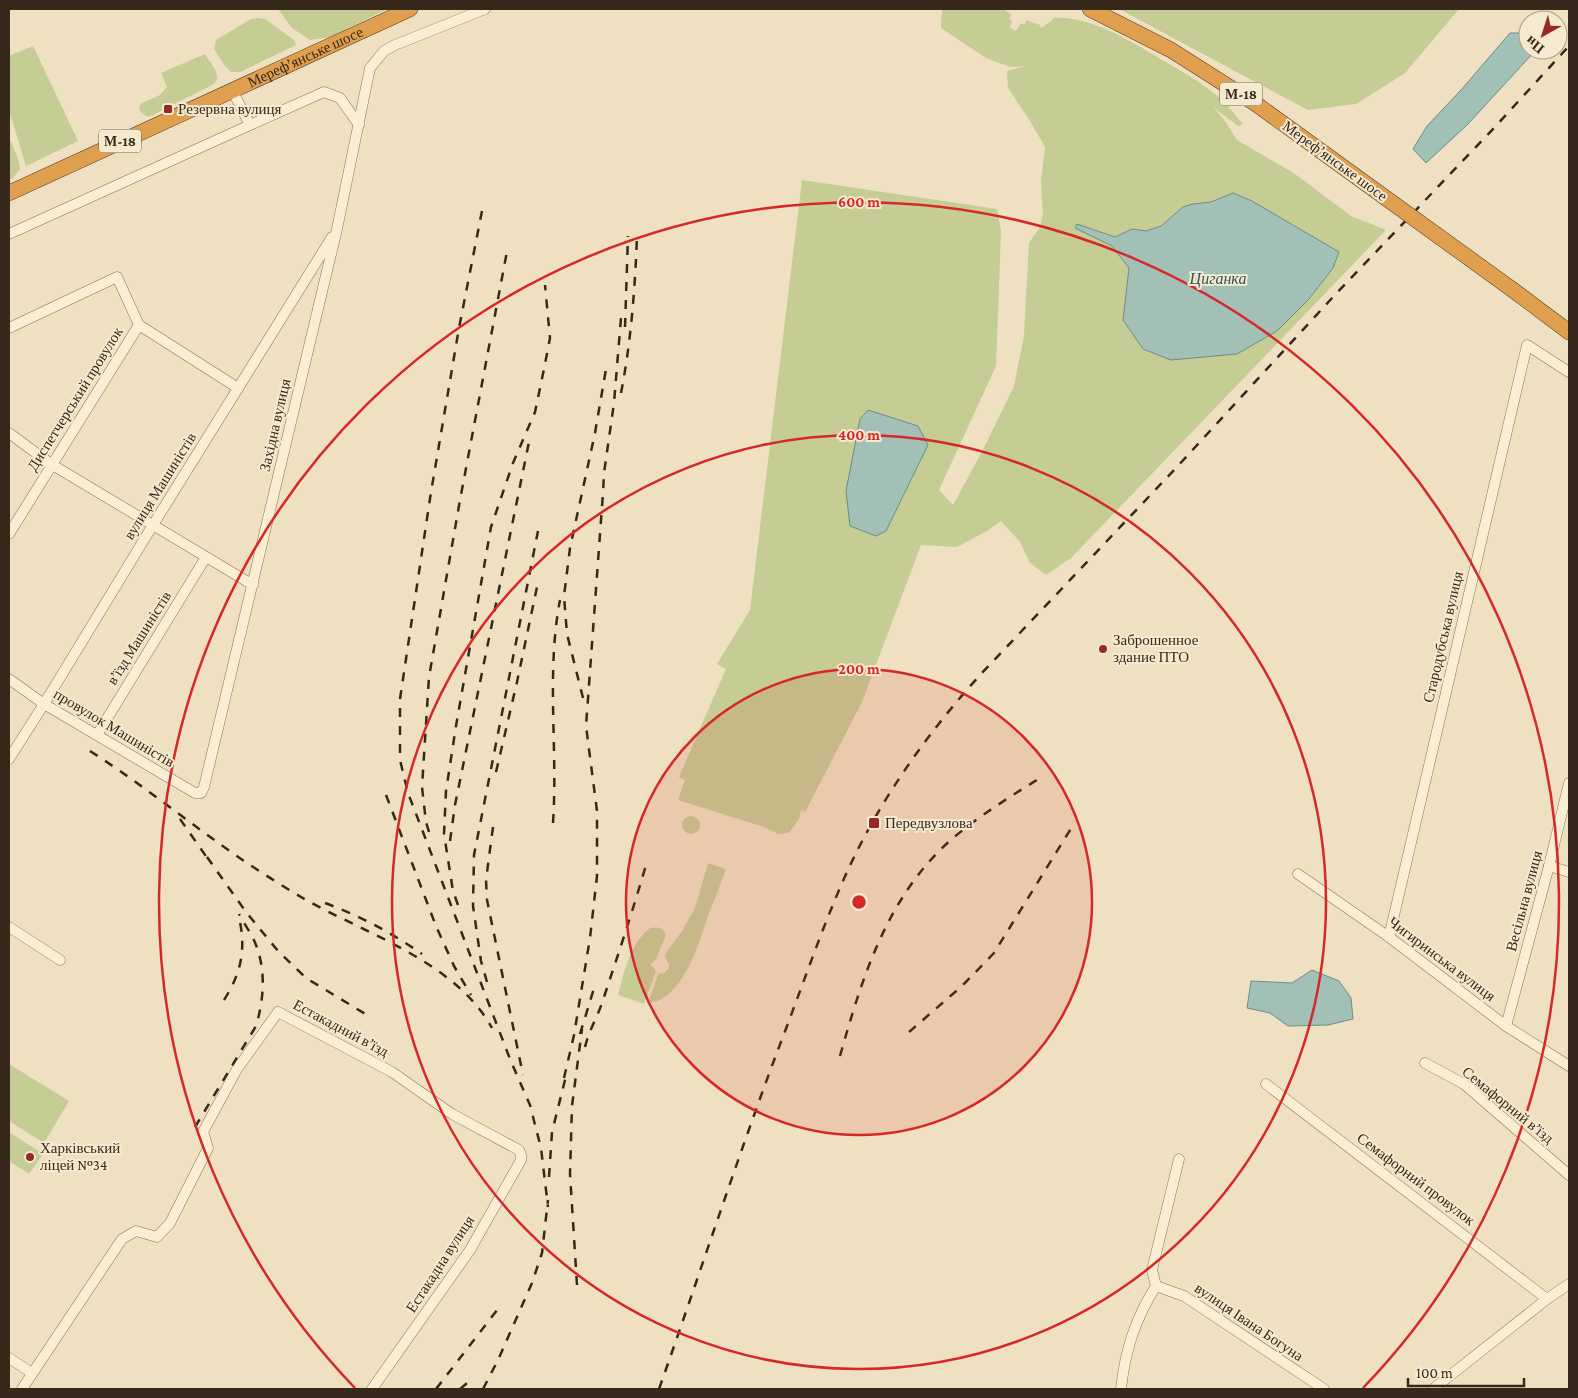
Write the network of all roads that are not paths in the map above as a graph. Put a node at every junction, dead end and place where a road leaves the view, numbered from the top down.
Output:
1 (410, 9) edge
2 (486, 9) edge
3 (1090, 9) edge
4 (232, 90) junction
5 (250, 125) junction
6 (360, 125) junction
7 (9, 193) edge
8 (337, 229) junction
9 (9, 234) edge
10 (139, 325) junction
11 (9, 328) edge
12 (1569, 332) edge
13 (1569, 372) edge
14 (238, 388) junction
15 (9, 433) edge
16 (51, 464) junction
17 (153, 525) junction
18 (9, 534) edge
19 (206, 557) junction
20 (253, 585) junction
21 (9, 679) edge
22 (44, 704) junction
23 (98, 735) junction
24 (9, 759) edge
25 (1569, 783) edge
26 (204, 787) joint
27 (1549, 866) junction
28 (1569, 872) edge
29 (1298, 874) dead end
30 (9, 927) edge
31 (1388, 936) junction
32 (60, 960) dead end
33 (1506, 1026) junction
34 (1424, 1063) dead end
35 (1569, 1066) edge
36 (1266, 1084) dead end
37 (519, 1150) joint
38 (1179, 1159) dead end
39 (1569, 1175) edge
40 (1569, 1284) edge
41 (1156, 1286) junction
42 (1547, 1298) junction
43 (9, 1358) edge
44 (32, 1373) junction
45 (22, 1389) edge
46 (372, 1389) edge
47 (1120, 1389) edge
48 (1324, 1389) edge
49 (1434, 1389) edge

1 - 4 highway, Мереф’янське шосе / М-18
2 - 6 street, Західна вулиця
3 - 12 highway, Мереф’янське шосе / М-18, bridge
4 - 5 street
4 - 7 highway, Мереф’янське шосе / М-18
5 - 6 street
5 - 9 street
6 - 8 street, Західна вулиця
8 - 14 street, вулиця Машиністів
8 - 20 street, Західна вулиця
10 - 11 street, Диспетчерський провулок
10 - 14 street
10 - 16 street, Диспетчерський провулок
13 - 31 street, Стародубська вулиця
14 - 17 street, вулиця Машиністів
15 - 16 street
16 - 17 street
16 - 18 street, Диспетчерський провулок
17 - 19 street
17 - 22 street, вулиця Машиністів
19 - 20 street
19 - 23 street, в’їзд Машиністів
20 - 26 street, Західна вулиця
21 - 22 street, провулок Машиністів
22 - 23 street, провулок Машиністів
22 - 24 street, вулиця Машиністів
23 - 26 street, провулок Машиністів
25 - 27 street, Весільна вулиця
27 - 28 street
27 - 33 street, Весільна вулиця
29 - 31 street, Чигиринська вулиця
30 - 32 street
31 - 33 street, Чигиринська вулиця
33 - 35 street, Чигиринська вулиця
34 - 39 street, Семафорний в’їзд
36 - 42 street, Семафорний провулок
37 - 44 street, Естакадний в’їзд
37 - 46 street, Естакадна вулиця
38 - 41 street
40 - 42 street
41 - 47 street
41 - 48 street, вулиця Івана Богуна
42 - 49 street
43 - 44 street
44 - 45 street, Естакадний в’їзд

